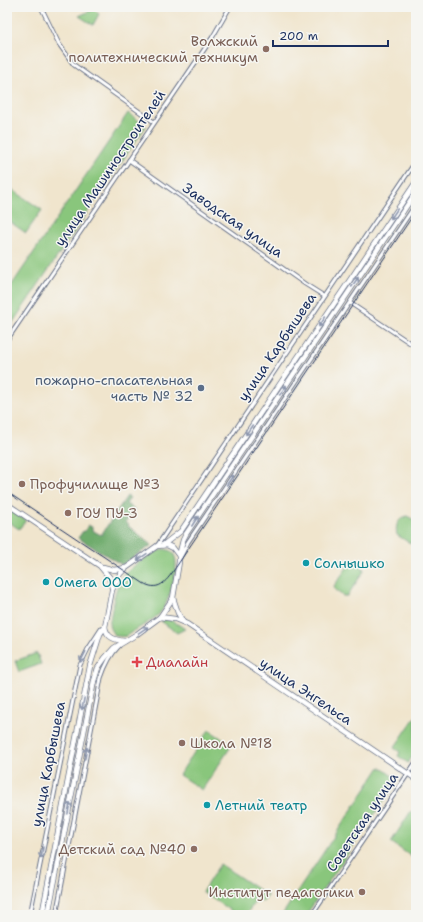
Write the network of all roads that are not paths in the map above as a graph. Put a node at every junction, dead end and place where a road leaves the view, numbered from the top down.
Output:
1 (40, 7) edge
2 (230, 7) edge
3 (154, 122) junction
4 (129, 160) junction
5 (416, 161) edge
6 (416, 182) edge
7 (416, 192) edge
8 (416, 204) edge
9 (324, 296) junction
10 (350, 303) junction
11 (7, 340) edge
12 (416, 347) edge
13 (7, 504) edge
14 (163, 545) junction
15 (157, 546) junction
16 (179, 558) junction
17 (100, 566) junction
18 (126, 568) junction
19 (112, 590) junction
20 (173, 598) junction
21 (160, 617) junction
22 (183, 622) junction
23 (105, 626) junction
24 (126, 641) junction
25 (416, 762) edge
26 (408, 774) junction
27 (416, 779) edge
28 (30, 915) edge
29 (42, 915) edge
30 (48, 915) edge
31 (56, 915) edge
32 (312, 915) edge

1 - 3 street
2 - 3 street, улица Машиностроителей
3 - 4 street, улица Машиностроителей
4 - 9 street, Заводская улица
4 - 11 street, улица Машиностроителей
5 - 9 street, улица Карбышева
6 -> 14 street, улица Карбышева
16 -> 7 street, улица Карбышева
8 - 10 street, улица Карбышева
9 - 15 street, улица Карбышева
10 - 12 street
16 -> 10 street, улица Карбышева
13 - 17 street
14 - 15 street, улица Карбышева
14 - 16 street
15 -> 18 street, улица Карбышева
16 - 20 street, улица Карбышева
17 - 18 street
17 - 19 street
18 - 19 street, улица Карбышева
19 - 23 street, улица Карбышева
20 - 21 street, улица Карбышева
20 - 22 street
21 - 22 street, улица Энгельса
24 -> 21 street, улица Карбышева
22 - 26 street, улица Энгельса
23 - 24 street
23 -> 28 street, улица Карбышева
23 -> 29 street, улица Карбышева
30 -> 24 street, улица Карбышева
31 -> 24 street, улица Карбышева
25 - 26 street, Советская улица
26 - 27 street, улица Энгельса
26 - 32 street, Советская улица

